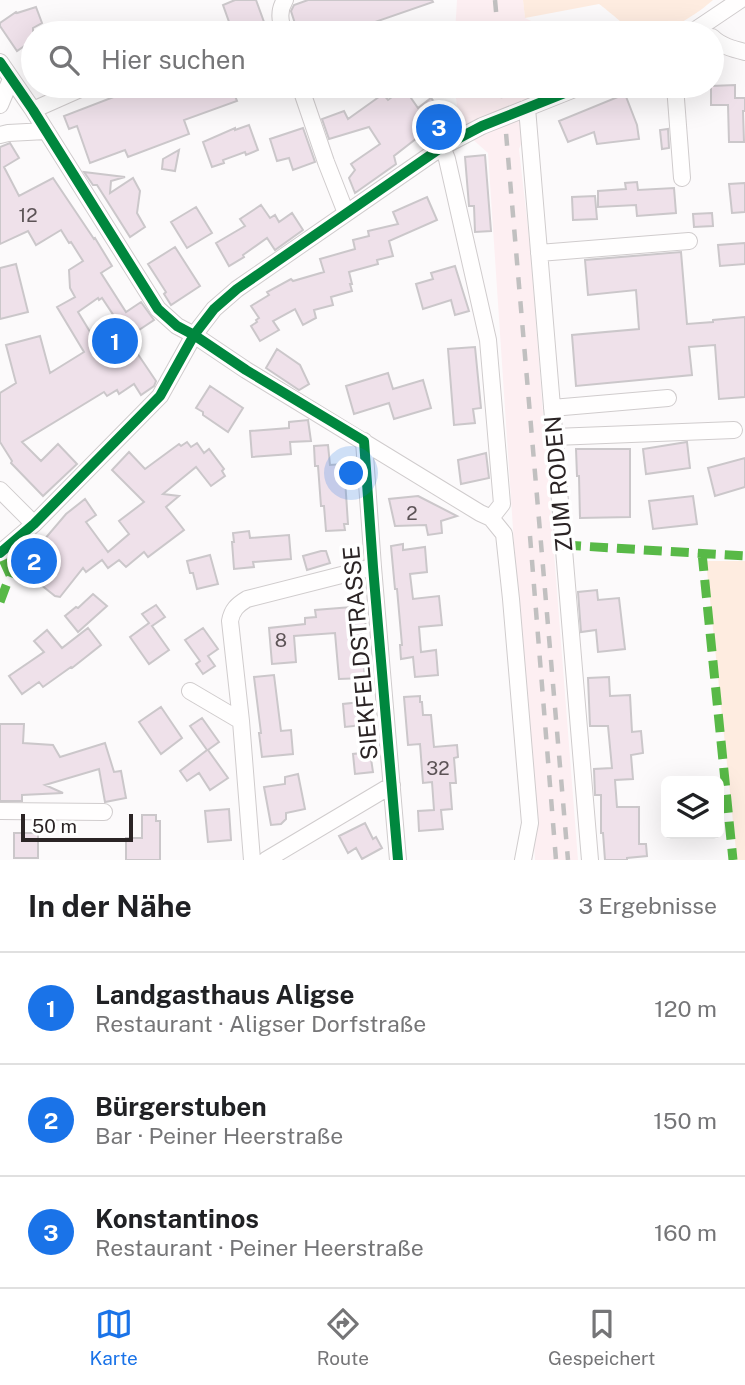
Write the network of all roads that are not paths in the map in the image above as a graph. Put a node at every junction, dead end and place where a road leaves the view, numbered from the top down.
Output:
1 (285, 0) edge
2 (740, 0) edge
3 (281, 21) edge
4 (716, 21) edge
5 (724, 45) edge
6 (745, 52) edge
7 (0, 62) edge
8 (11, 79) junction
9 (21, 93) edge
10 (24, 98) edge
11 (60, 98) edge
12 (304, 98) edge
13 (552, 98) edge
14 (675, 98) edge
15 (0, 105) edge
16 (527, 108) junction
17 (33, 110) junction
18 (46, 131) junction
19 (0, 135) edge
20 (442, 147) junction
21 (682, 178) dead end
22 (346, 213) junction
23 (690, 241) dead end
24 (539, 253) junction
25 (194, 335) junction
26 (668, 398) dead end
27 (552, 408) junction
28 (734, 430) dead end
29 (554, 437) junction
30 (364, 441) junction
31 (0, 490) edge
32 (491, 518) junction
33 (34, 524) junction
34 (0, 553) edge
35 (373, 568) junction
36 (190, 691) dead end
37 (241, 721) junction
38 (392, 785) junction
39 (0, 811) edge
40 (104, 811) dead end
41 (252, 860) edge
42 (265, 860) edge
43 (398, 860) edge
44 (523, 860) edge
45 (590, 860) edge

1 - 3 street
2 - 4 street
5 - 6 street
7 - 8 street
8 - 9 street
8 - 15 street
10 - 17 street
11 - 17 street
12 - 22 street
13 - 16 street
14 - 21 street
16 - 20 street
16 - 24 street, ZUM RODEN
17 - 18 street
18 - 19 street
18 - 25 street
20 - 22 street
20 - 32 street
22 - 25 street
23 - 24 street
24 - 27 street, ZUM RODEN
25 - 30 street
25 - 33 street
26 - 27 street
27 - 29 street, ZUM RODEN
28 - 29 street
29 - 45 street, ZUM RODEN
30 - 32 street
30 - 35 street, SIEKFELDSTRASSE
31 - 33 street
32 - 44 street
33 - 34 street
35 - 37 street
35 - 38 street, SIEKFELDSTRASSE
36 - 37 street
37 - 41 street
38 - 42 street
38 - 43 street, SIEKFELDSTRASSE
39 - 40 street

